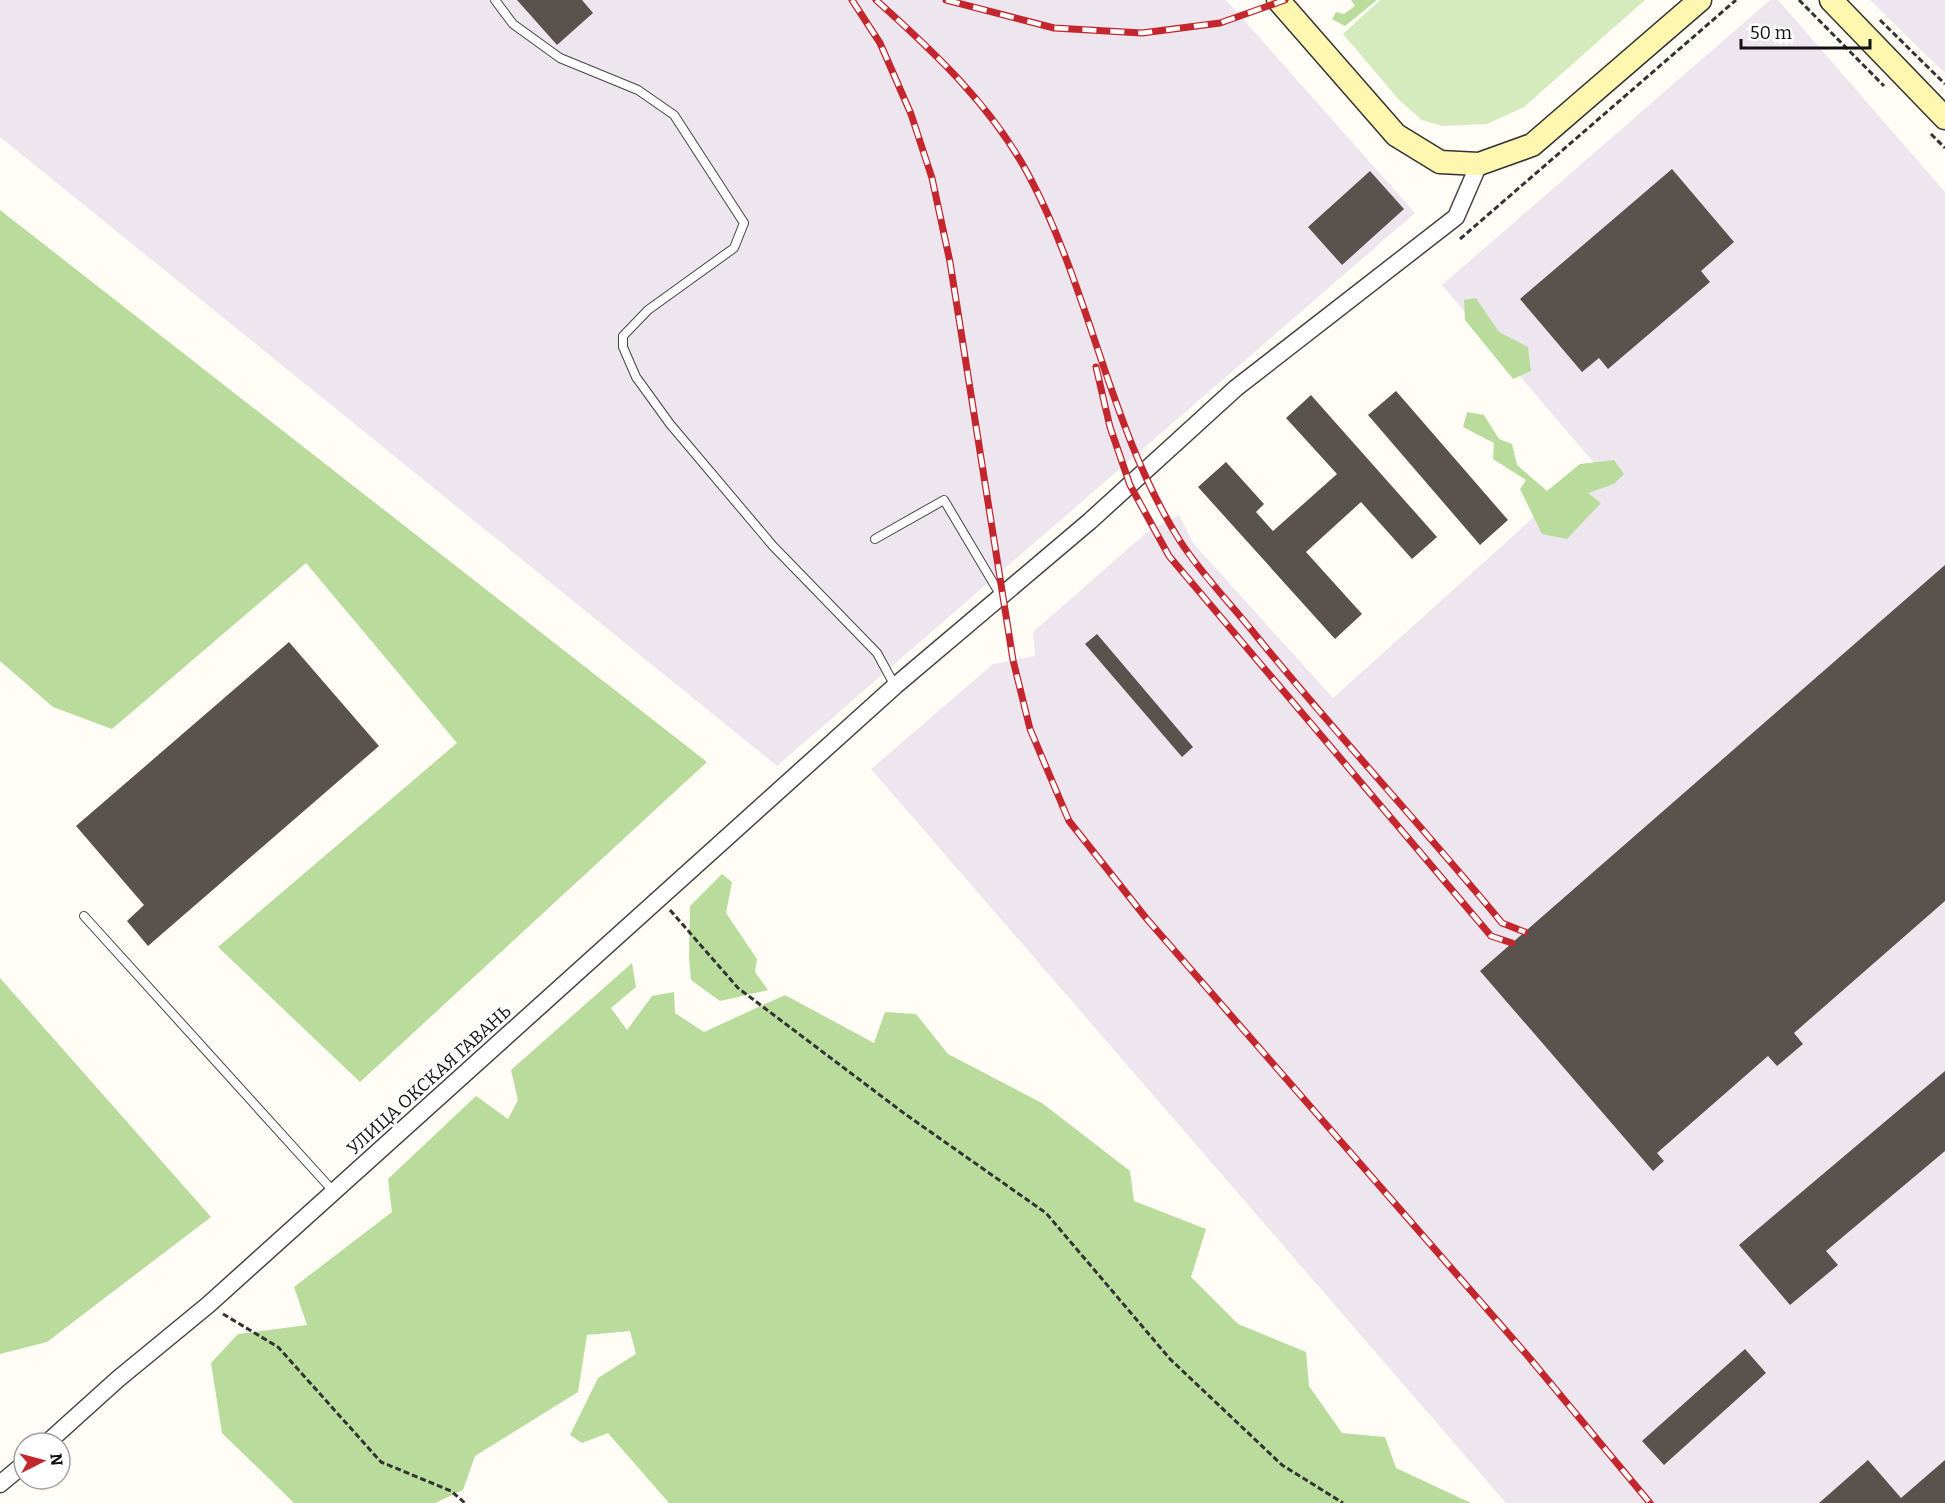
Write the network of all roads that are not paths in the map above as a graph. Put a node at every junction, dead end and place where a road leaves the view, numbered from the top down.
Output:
1 (495, 0) edge
2 (1278, 0) edge
3 (1700, 0) edge
4 (1831, 0) edge
5 (1937, 124) edge
6 (1479, 164) junction
7 (875, 538) dead end
8 (1001, 596) junction
9 (895, 686) junction
10 (84, 916) dead end
11 (334, 1192) junction
12 (60, 1431) edge
13 (12, 1474) edge
14 (0, 1484) edge

1 - 9 lane
2 - 6 street
3 - 6 street
4 - 5 street
6 - 8 street, УЛИЦА ОКСКАЯ ГАВАНЬ
7 - 8 lane
8 - 9 street, УЛИЦА ОКСКАЯ ГАВАНЬ
9 - 11 street, УЛИЦА ОКСКАЯ ГАВАНЬ
10 - 11 lane
11 - 12 street, УЛИЦА ОКСКАЯ ГАВАНЬ
13 - 14 street

